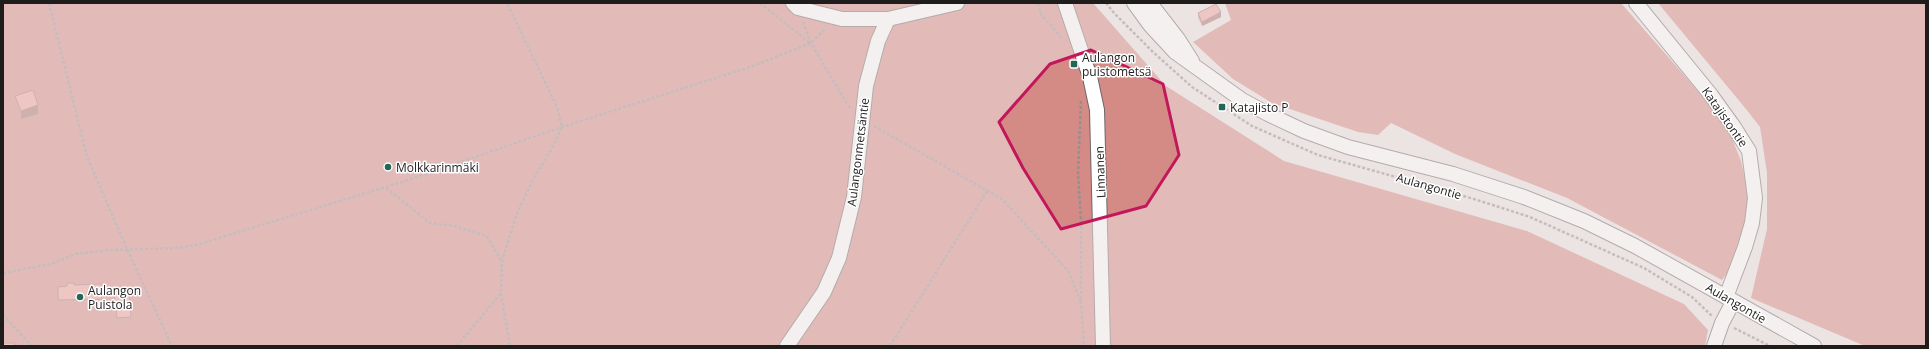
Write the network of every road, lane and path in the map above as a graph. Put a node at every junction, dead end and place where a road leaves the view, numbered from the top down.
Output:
1 (49, 3) edge
2 (507, 3) edge
3 (760, 3) edge
4 (957, 3) edge
5 (1038, 3) edge
6 (1065, 3) edge
7 (1106, 3) edge
8 (1134, 3) edge
9 (1150, 3) edge
10 (1636, 3) edge
11 (796, 6) edge
12 (837, 18) junction
13 (888, 19) junction
14 (811, 43) junction
15 (1065, 45) dead end
16 (1196, 68) junction
17 (1081, 98) dead end
18 (863, 119) junction
19 (562, 127) junction
20 (386, 188) junction
21 (988, 191) junction
22 (127, 249) junction
23 (502, 261) junction
24 (3, 273) edge
25 (501, 293) junction
26 (1730, 300) junction
27 (1081, 303) junction
28 (3, 315) edge
29 (1722, 323) junction
30 (32, 346) edge
31 (172, 346) edge
32 (458, 346) edge
33 (510, 346) edge
34 (787, 346) edge
35 (890, 346) edge
36 (1084, 346) edge
37 (1103, 346) edge
38 (1714, 346) edge
39 (1770, 346) edge
40 (1814, 346) edge

1 - 22 path
2 - 19 path
3 - 14 path
4 - 13 street
5 - 15 path
6 - 37 street, Linnanen
7 - 29 path, Aulangontie
8 - 16 street, Aulangontie
9 - 16 street, Aulangontie
10 - 26 street, Katajistontie
11 - 12 street
11 - 14 path
12 - 13 street
12 - 14 path
13 - 18 street, Aulangonmetsäntie
14 - 18 path
14 - 19 path
16 - 26 street, Aulangontie
17 - 27 path
18 - 21 path
18 - 34 street, Aulangonmetsäntie
19 - 20 path
19 - 23 path
20 - 22 path
20 - 23 path
21 - 27 path
21 - 35 path
22 - 24 path
22 - 31 path
23 - 25 path
25 - 32 path
25 - 33 path
26 - 29 street, Katajistontie
26 - 40 street, Aulangontie
27 - 36 path
28 - 30 path
29 - 38 street, Katajistontie
29 - 39 path, Aulangontie

